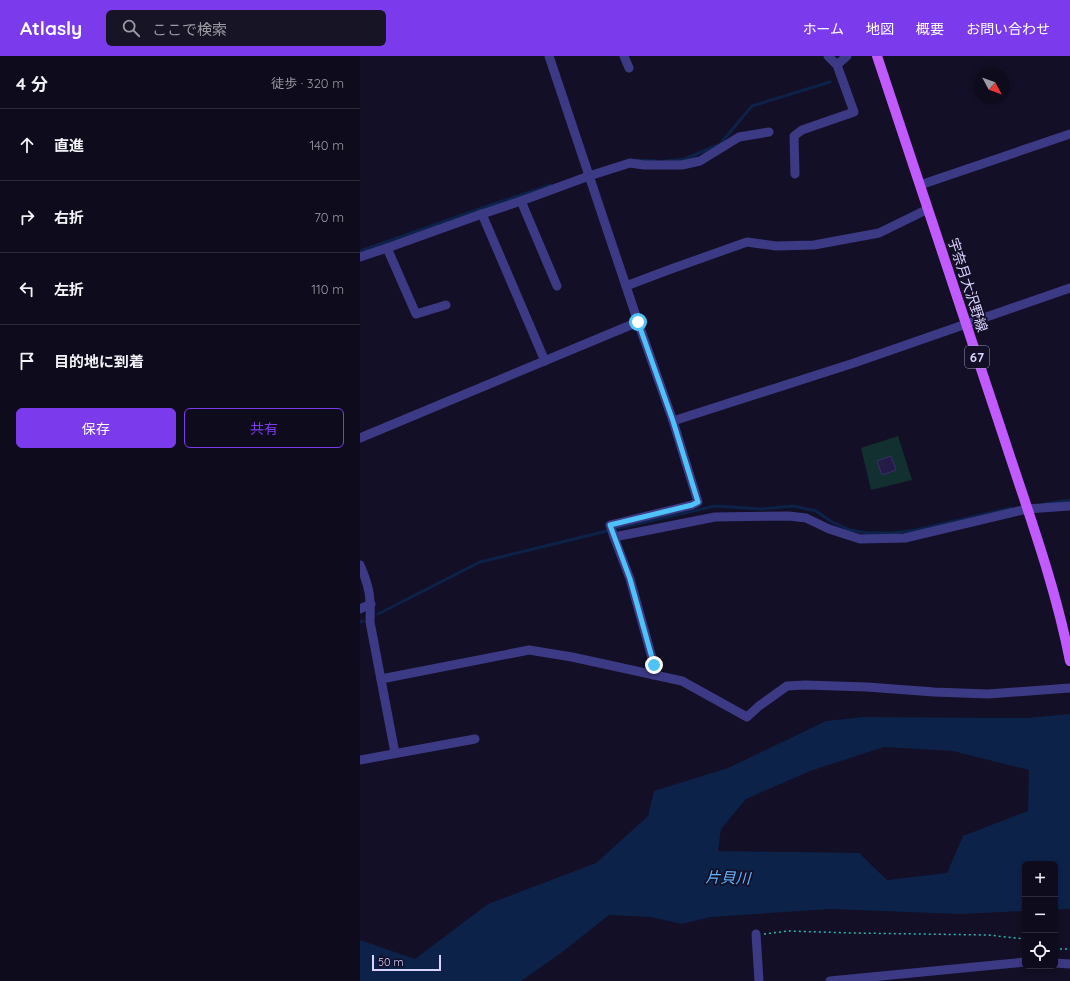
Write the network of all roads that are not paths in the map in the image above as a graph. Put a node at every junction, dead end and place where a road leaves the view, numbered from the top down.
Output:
1 (549, 56) edge
2 (624, 56) edge
3 (828, 56) edge
4 (847, 56) edge
5 (877, 56) edge
6 (837, 66) junction
7 (629, 68) dead end
8 (769, 132) dead end
9 (1070, 134) edge
10 (795, 174) dead end
11 (589, 176) junction
12 (920, 185) junction
13 (521, 201) junction
14 (928, 209) junction
15 (482, 214) junction
16 (387, 248) junction
17 (360, 257) edge
18 (557, 286) dead end
19 (626, 286) junction
20 (1070, 288) edge
21 (446, 304) dead end
22 (638, 322) junction
23 (966, 324) junction
24 (545, 361) junction
25 (673, 421) junction
26 (360, 438) edge
27 (1070, 506) edge
28 (1027, 509) junction
29 (614, 537) junction
30 (360, 565) edge
31 (371, 604) junction
32 (360, 610) edge
33 (1070, 661) edge
34 (653, 675) junction
35 (381, 679) junction
36 (1070, 688) edge
37 (475, 739) dead end
38 (395, 753) junction
39 (360, 760) edge
40 (756, 934) road end
41 (1022, 962) edge
42 (1058, 963) edge
43 (1070, 964) edge
44 (759, 981) edge
45 (830, 981) edge

1 - 11 street
2 - 7 street
3 - 6 street
4 - 6 street
5 - 12 main road, 宇奈月大沢野線 / 67
6 - 10 street
8 - 11 street
9 - 12 street
11 - 13 street
11 - 19 street
12 - 14 main road, 宇奈月大沢野線 / 67
13 - 15 street
13 - 18 street
14 - 19 street
14 - 23 main road, 宇奈月大沢野線 / 67
15 - 16 street
15 - 24 street
16 - 17 street
16 - 21 street
19 - 22 street
20 - 23 street
22 - 24 street
22 - 25 street
23 - 25 street
23 - 28 main road, 宇奈月大沢野線 / 67
24 - 26 street
25 - 29 street
27 - 28 street
28 - 29 street
28 - 33 main road, 宇奈月大沢野線 / 67
29 - 34 street
30 - 31 street
31 - 32 street
31 - 35 street
34 - 35 street
34 - 36 street
35 - 38 street
37 - 38 street
38 - 39 street
40 - 44 street
41 - 45 street
42 - 43 street

